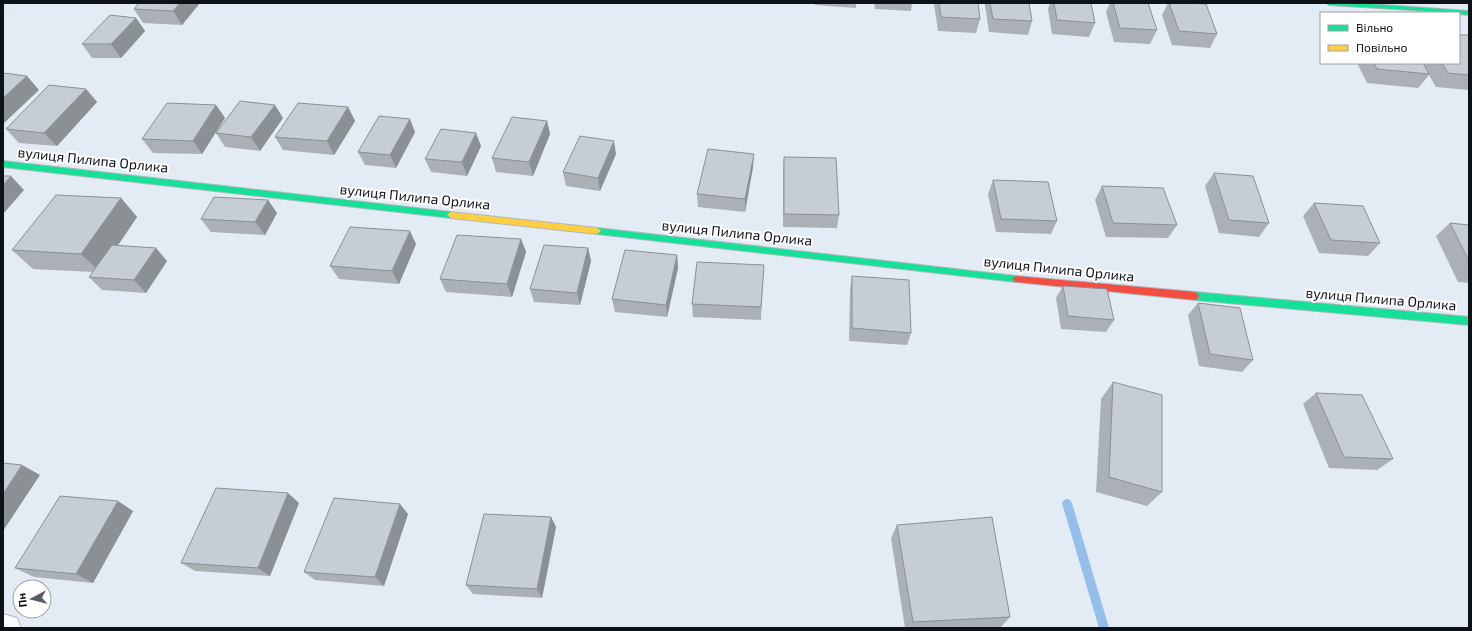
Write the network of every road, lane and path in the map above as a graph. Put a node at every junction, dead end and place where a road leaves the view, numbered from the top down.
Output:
1 (17, 3) edge
2 (1329, 3) edge
3 (1455, 12) edge
4 (3, 14) edge
5 (3, 164) edge
6 (1469, 321) edge
7 (3, 628) edge
8 (7, 628) edge

1 - 4 path
2 - 3 street
5 - 6 street, вулиця Пилипа Орлика
7 - 8 street

